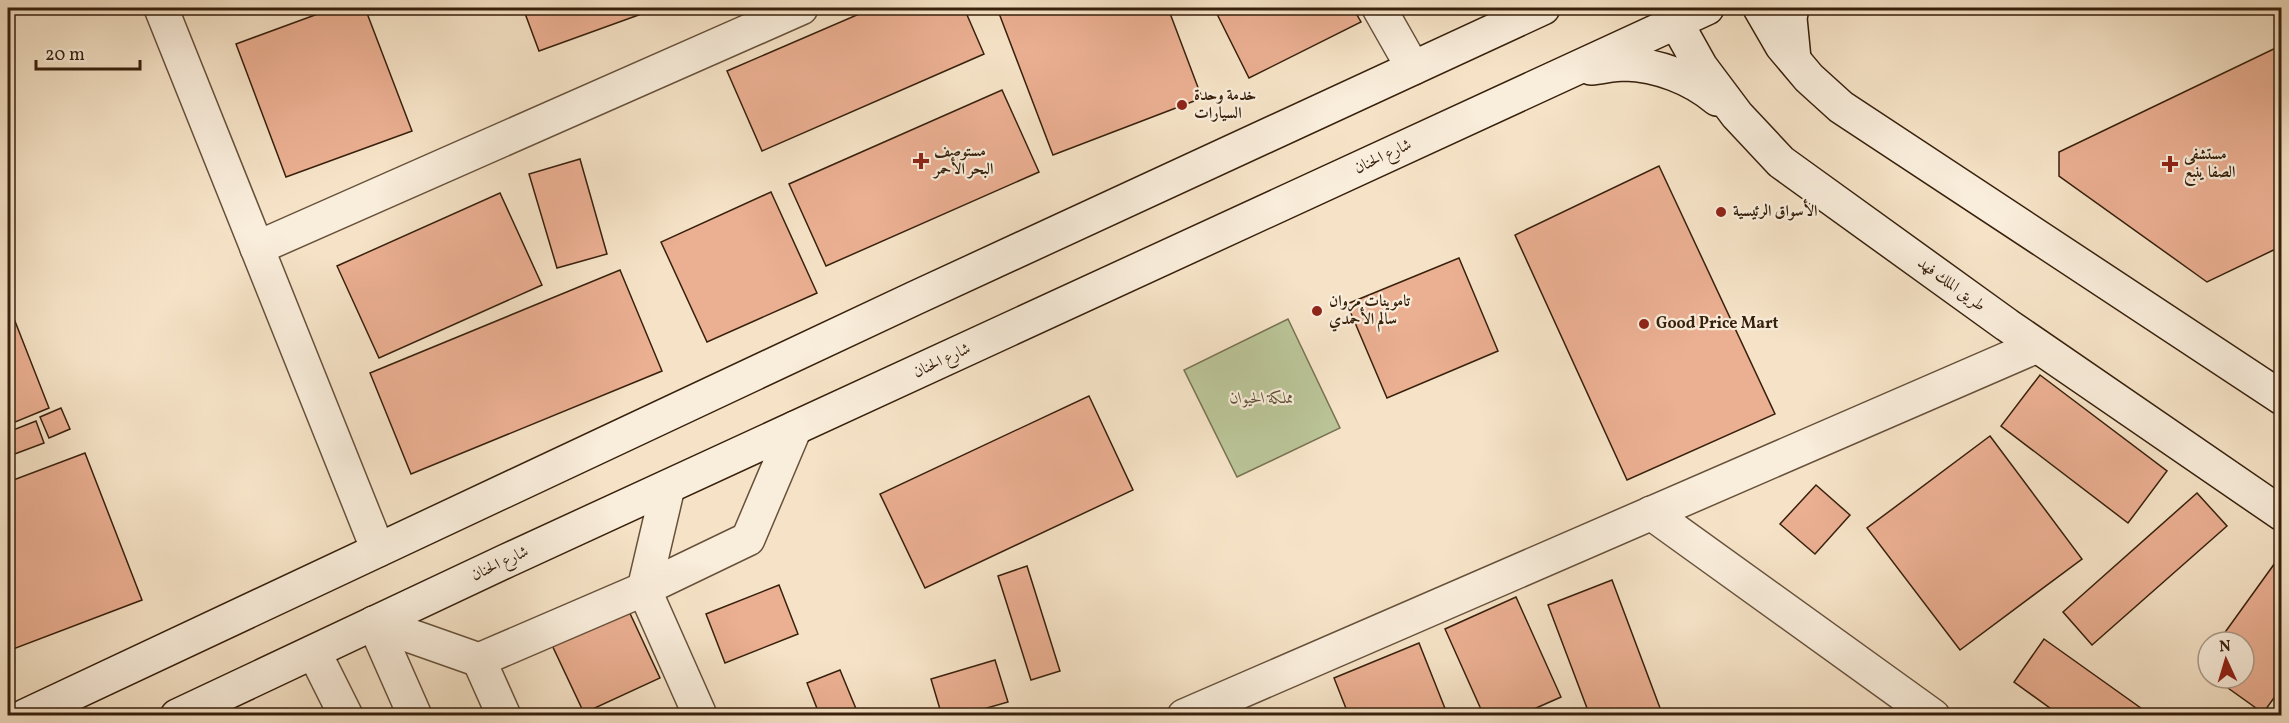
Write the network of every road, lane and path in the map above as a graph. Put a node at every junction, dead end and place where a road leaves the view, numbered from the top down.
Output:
1 (162, 8) edge
2 (801, 8) edge
3 (1379, 8) edge
4 (1543, 8) edge
5 (1707, 8) edge
6 (1760, 8) edge
7 (1792, 8) edge
8 (1672, 15) edge
9 (1794, 60) junction
10 (1413, 68) junction
11 (1572, 70) junction
12 (1737, 115) junction
13 (257, 248) junction
14 (2037, 346) junction
15 (2282, 398) edge
16 (795, 428) junction
17 (668, 487) junction
18 (1651, 513) junction
19 (2282, 514) edge
20 (378, 550) junction
21 (644, 589) junction
22 (374, 623) junction
23 (314, 652) junction
24 (479, 660) junction
25 (1920, 713) edge
26 (25, 716) edge
27 (177, 716) edge
28 (346, 716) edge
29 (415, 716) edge
30 (504, 716) edge
31 (694, 716) edge
32 (1184, 716) edge

1 - 13 main road
2 - 13 main road
3 - 10 main road
4 - 10 main road
5 - 8 main road, شارع الحنان
6 - 9 main road
7 - 9 main road
8 - 11 main road, شارع الحنان
8 - 12 main road, طريق الملك فهد
9 - 15 main road
10 - 20 main road
11 - 12 main road
11 - 16 main road, شارع الحنان
12 - 14 main road, طريق الملك فهد
13 - 20 main road
14 - 18 main road
14 - 19 main road, طريق الملك فهد
16 - 17 main road, شارع الحنان
16 - 21 main road
17 - 21 main road
17 - 22 main road, شارع الحنان
18 - 25 main road
18 - 32 main road
20 - 26 main road
21 - 24 main road
21 - 31 main road
22 - 23 main road, شارع الحنان
22 - 24 main road
22 - 29 main road
23 - 27 main road, شارع الحنان
23 - 28 main road
24 - 30 main road

